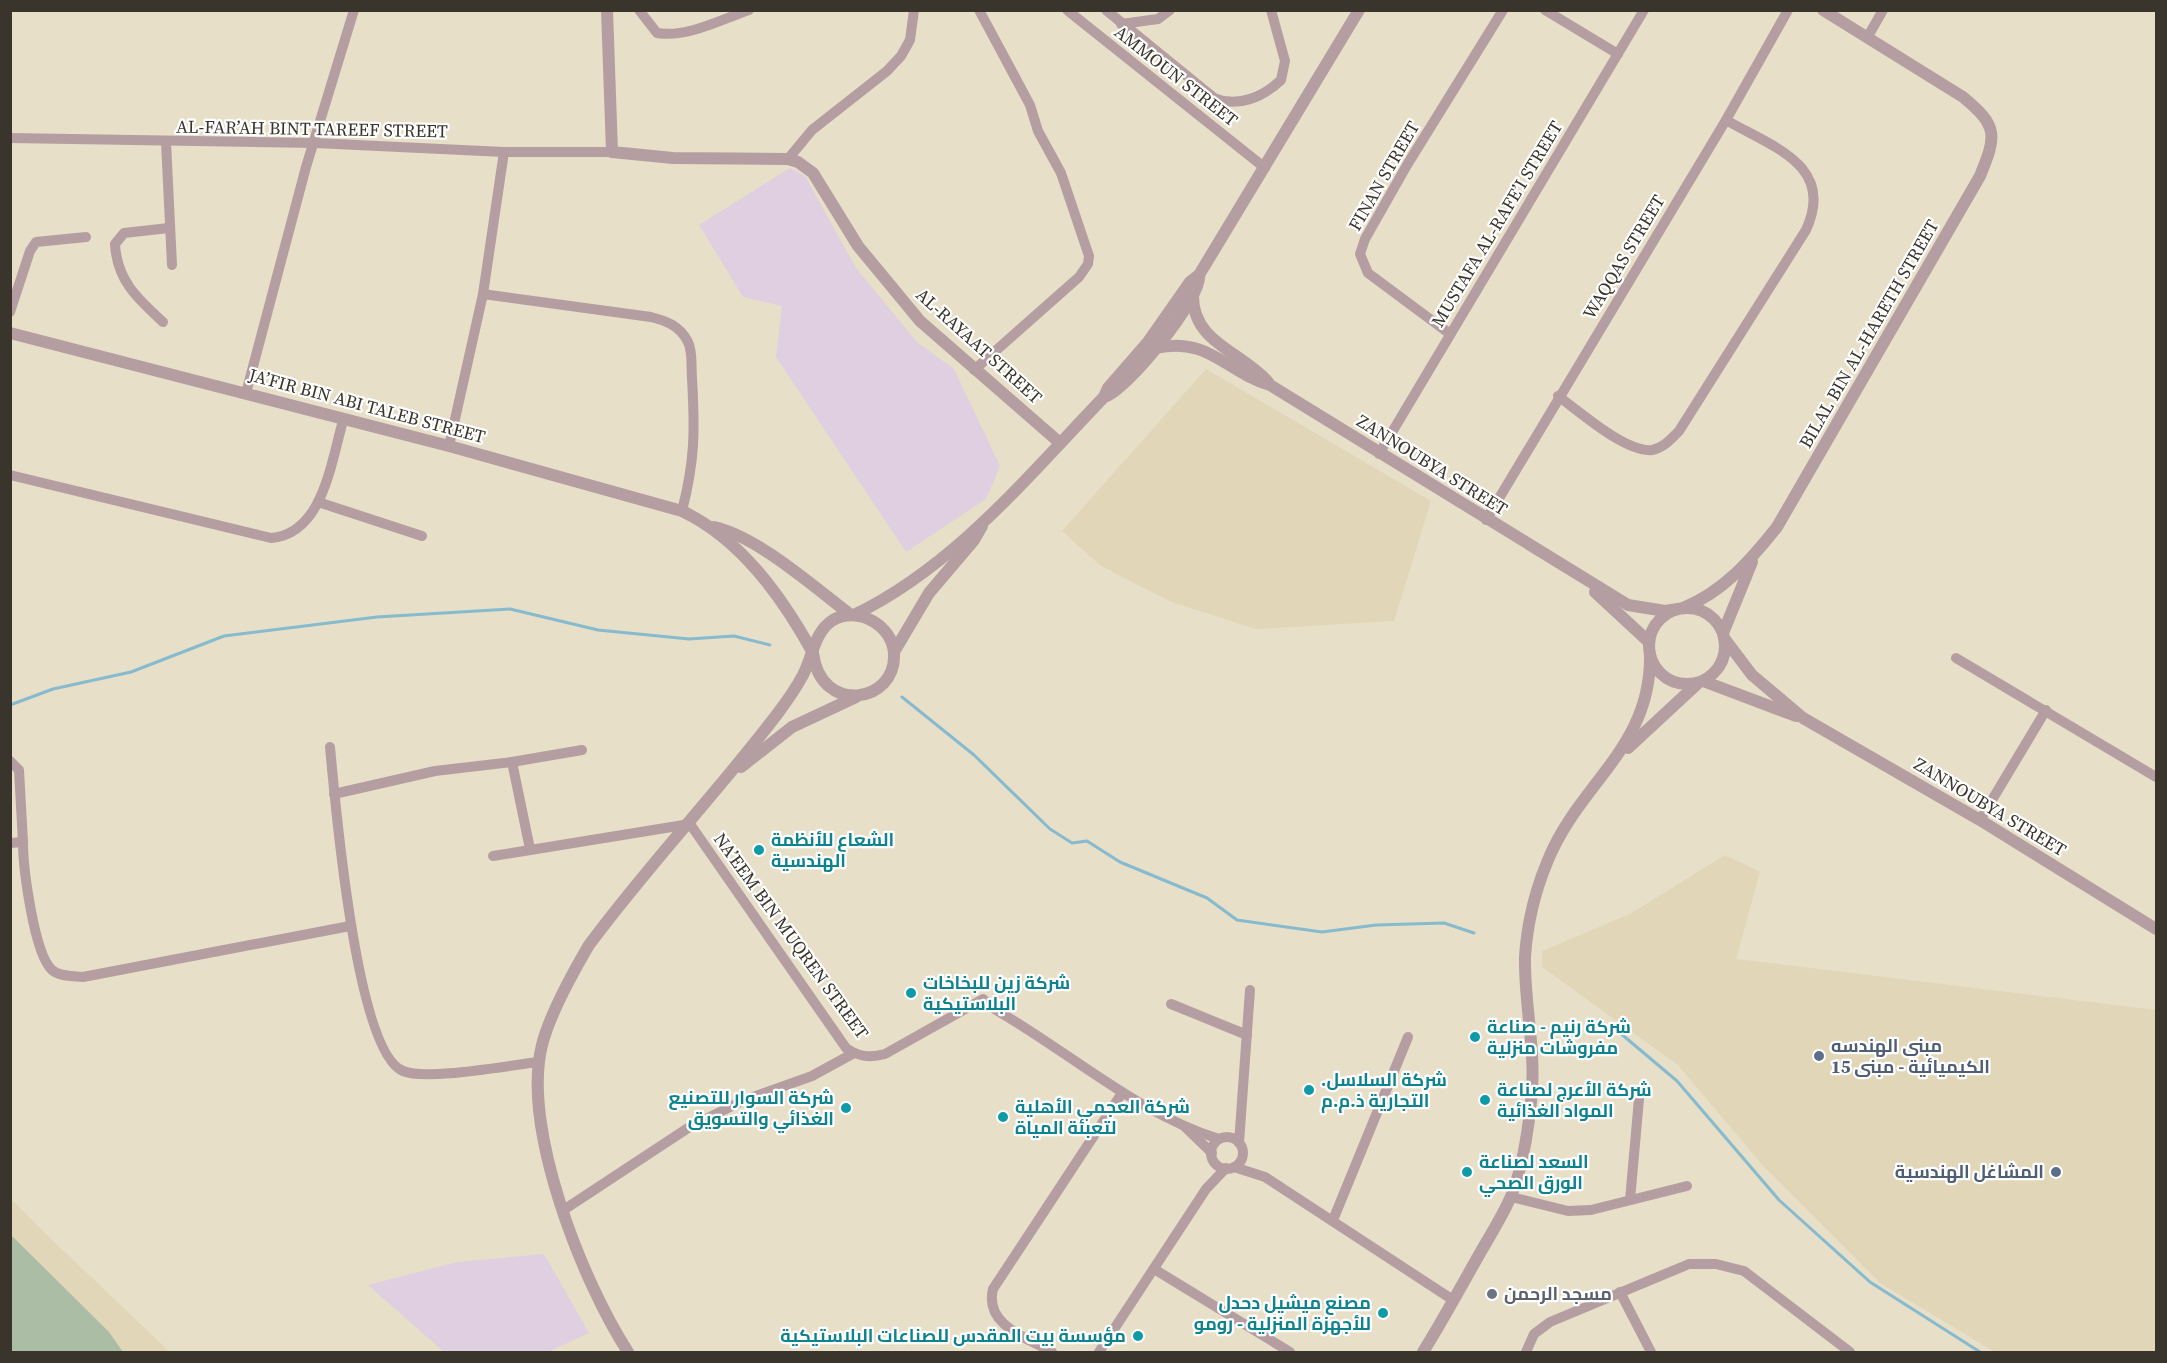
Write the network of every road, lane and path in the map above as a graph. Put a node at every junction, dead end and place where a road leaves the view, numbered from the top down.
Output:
1 (354, 10) edge
2 (607, 10) edge
3 (639, 10) edge
4 (749, 10) edge
5 (914, 10) edge
6 (980, 10) edge
7 (1067, 10) edge
8 (1106, 10) edge
9 (1170, 10) edge
10 (1271, 10) edge
11 (1359, 10) edge
12 (1503, 10) edge
13 (1545, 10) edge
14 (1644, 10) edge
15 (1788, 10) edge
16 (1823, 10) edge
17 (1883, 10) edge
18 (1122, 24) junction
19 (1867, 38) junction
20 (1618, 54) junction
21 (1726, 120) junction
22 (10, 138) edge
23 (166, 142) junction
24 (315, 143) junction
25 (504, 152) junction
26 (612, 152) junction
27 (788, 159) junction
28 (1265, 168) junction
29 (169, 228) junction
30 (86, 237) dead end
31 (172, 265) dead end
32 (1199, 275) junction
33 (483, 294) junction
34 (1192, 296) junction
35 (10, 312) edge
36 (164, 322) dead end
37 (10, 333) edge
38 (1450, 334) junction
39 (1156, 348) junction
40 (974, 369) junction
41 (1270, 385) junction
42 (246, 393) junction
43 (1558, 396) junction
44 (1104, 397) junction
45 (343, 421) junction
46 (1060, 444) junction
47 (449, 446) junction
48 (1379, 454) junction
49 (10, 476) edge
50 (318, 501) junction
51 (682, 511) junction
52 (1486, 520) junction
53 (982, 525) junction
54 (710, 526) junction
55 (422, 536) dead end
56 (1756, 553) junction
57 (1576, 575) junction
58 (1721, 588) junction
59 (1733, 604) junction
60 (1680, 609) junction
61 (853, 615) junction
62 (1724, 636) junction
63 (1649, 648) junction
64 (894, 652) junction
65 (813, 653) junction
66 (1956, 658) dead end
67 (1700, 682) junction
68 (861, 696) junction
69 (2046, 710) junction
70 (1803, 718) junction
71 (330, 747) dead end
72 (582, 750) dead end
73 (1616, 758) junction
74 (10, 761) edge
75 (512, 762) junction
76 (728, 777) junction
77 (2157, 777) edge
78 (334, 794) junction
79 (1980, 820) junction
80 (690, 824) junction
81 (23, 842) junction
82 (10, 843) edge
83 (530, 849) junction
84 (494, 856) dead end
85 (350, 926) junction
86 (2157, 929) edge
87 (1250, 990) dead end
88 (1172, 1004) dead end
89 (1247, 1035) junction
90 (1408, 1037) dead end
91 (854, 1053) junction
92 (539, 1062) junction
93 (1122, 1092) junction
94 (1639, 1099) dead end
95 (1240, 1107) junction
96 (1181, 1123) junction
97 (1223, 1138) junction
98 (1241, 1147) junction
99 (1213, 1157) junction
100 (1230, 1168) junction
101 (1265, 1177) junction
102 (1687, 1186) dead end
103 (1206, 1189) junction
104 (1511, 1197) junction
105 (1630, 1200) junction
106 (562, 1211) junction
107 (1333, 1220) junction
108 (1154, 1269) junction
109 (1620, 1292) junction
110 (1453, 1300) junction
111 (628, 1353) edge
112 (1052, 1353) edge
113 (1099, 1353) edge
114 (1290, 1353) edge
115 (1423, 1353) edge
116 (1526, 1353) edge
117 (1651, 1353) edge
118 (1850, 1353) edge

1 - 24 street
2 - 26 street
3 - 4 street
5 - 27 street
6 - 40 street
7 - 28 street, AMMOUN STREET
8 - 18 street
9 - 18 street
10 - 18 street
11 - 28 street
12 - 38 street, FINAN STREET
13 - 20 street
14 - 20 street, MUSTAFA AL-RAFE’I STREET
15 - 21 street, WAQQAS STREET
16 - 19 street
17 - 19 street
19 - 56 street, BILAL BIN AL-HARETH STREET
20 - 38 street, MUSTAFA AL-RAFE’I STREET
21 - 43 street, WAQQAS STREET
21 - 43 street
22 - 23 street, AL-FAR’AH BINT TAREEF STREET
23 - 24 street, AL-FAR’AH BINT TAREEF STREET
23 - 29 street
24 - 25 street, AL-FAR’AH BINT TAREEF STREET
24 - 42 street
25 - 26 street, AL-FAR’AH BINT TAREEF STREET
25 - 33 street
26 - 27 street, AL-RAYAAT STREET
27 - 40 street, AL-RAYAAT STREET
28 - 32 street
29 - 31 street
29 - 36 street
30 - 35 street
32 - 34 street
32 - 44 street
33 - 47 street
33 - 51 street
34 - 39 street
34 - 41 street, ZANNOUBYA STREET
37 - 42 street, JA’FIR BIN ABI TALEB STREET
38 - 48 street, MUSTAFA AL-RAFE’I STREET
39 - 41 street, ZANNOUBYA STREET
39 - 44 street
40 - 46 street, AL-RAYAAT STREET
41 - 48 street, ZANNOUBYA STREET
42 - 45 street, JA’FIR BIN ABI TALEB STREET
43 - 52 street, WAQQAS STREET
44 - 46 street
45 - 47 street, JA’FIR BIN ABI TALEB STREET
45 - 50 street
46 - 53 street
47 - 51 street, JA’FIR BIN ABI TALEB STREET
48 - 52 street, ZANNOUBYA STREET
49 - 50 street
50 - 55 street
51 - 54 street, JA’FIR BIN ABI TALEB STREET
52 - 57 street, ZANNOUBYA STREET
53 - 61 street
53 - 64 street
54 - 61 street, JA’FIR BIN ABI TALEB STREET
54 - 65 street, JA’FIR BIN ABI TALEB STREET
56 - 58 street, BILAL BIN AL-HARETH STREET
56 - 59 street, BILAL BIN AL-HARETH STREET
57 - 60 street, ZANNOUBYA STREET
57 - 63 street, ZANNOUBYA STREET
58 - 59 street
58 - 60 street, BILAL BIN AL-HARETH STREET
59 - 62 street, BILAL BIN AL-HARETH STREET
60 - 62 street
60 - 63 street
61 - 64 street
61 - 65 street
62 - 67 street
62 - 70 street, ZANNOUBYA STREET
63 - 67 street
63 - 73 street
64 - 68 street
65 - 68 street
65 - 76 street
66 - 69 street
67 - 70 street, ZANNOUBYA STREET
67 - 73 street
68 - 76 street
69 - 77 street
69 - 79 street
70 - 79 street, ZANNOUBYA STREET
71 - 78 street
72 - 75 street
73 - 104 street
74 - 81 street
75 - 78 street
75 - 83 street
76 - 80 street
78 - 85 street
79 - 86 street, ZANNOUBYA STREET
80 - 83 street
80 - 91 street, NA’EEM BIN MUQREN STREET
80 - 92 street
81 - 82 street
81 - 85 street
83 - 84 street
85 - 92 street
87 - 89 street
88 - 89 street
89 - 95 street
90 - 107 street
91 - 93 street, NA’EEM BIN MUQREN STREET
91 - 106 street
92 - 106 street
93 - 96 street, NA’EEM BIN MUQREN STREET
93 - 112 street
94 - 105 street
95 - 97 street
95 - 98 street
96 - 97 street, NA’EEM BIN MUQREN STREET
96 - 99 street, NA’EEM BIN MUQREN STREET
97 - 98 street
97 - 99 street
98 - 100 street
98 - 101 street
99 - 100 street
99 - 103 street
100 - 101 street
100 - 103 street
101 - 107 street
102 - 105 street
103 - 108 street
104 - 105 street
104 - 110 street
106 - 111 street
107 - 110 street
108 - 113 street
108 - 114 street
109 - 116 street
109 - 117 street
109 - 118 street
110 - 115 street

